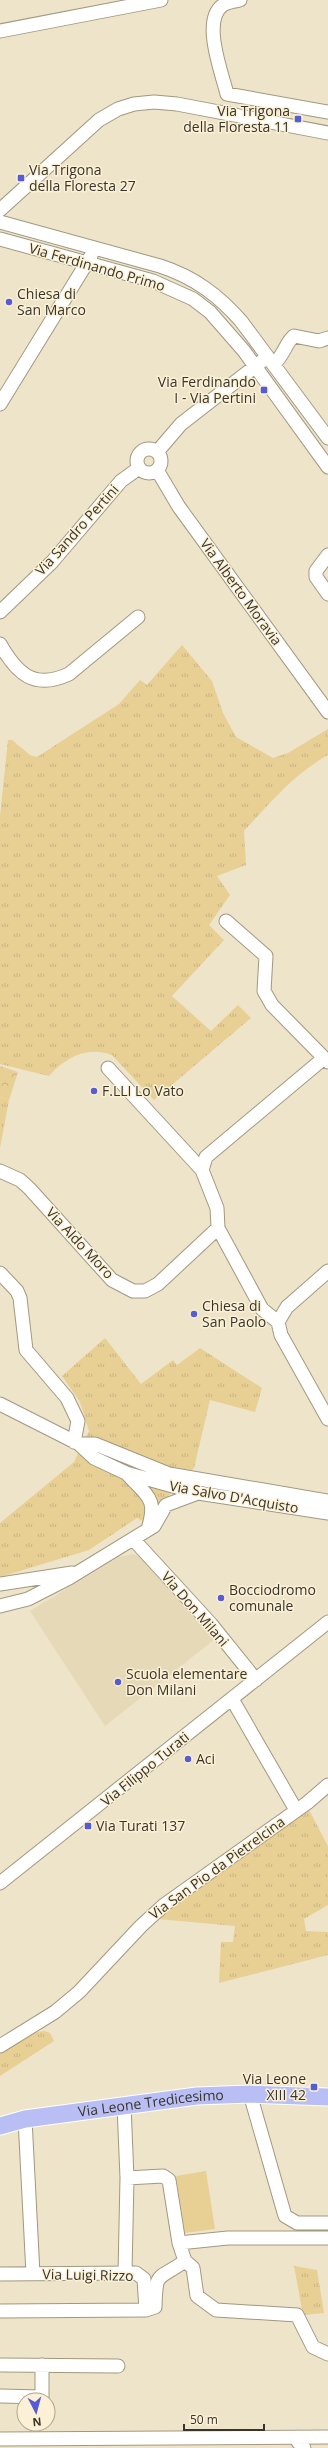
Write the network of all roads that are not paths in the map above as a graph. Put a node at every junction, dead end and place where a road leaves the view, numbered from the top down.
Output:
1 (161, 0) edge
2 (240, 0) edge
3 (0, 31) edge
4 (328, 112) edge
5 (328, 133) edge
6 (0, 210) edge
7 (0, 222) edge
8 (0, 239) edge
9 (96, 248) junction
10 (117, 253) junction
11 (88, 263) junction
12 (111, 269) junction
13 (328, 338) edge
14 (273, 363) junction
15 (255, 366) junction
16 (265, 380) junction
17 (0, 404) edge
18 (328, 438) edge
19 (157, 452) junction
20 (328, 467) edge
21 (139, 468) junction
22 (157, 470) junction
23 (328, 555) edge
24 (328, 594) edge
25 (0, 612) edge
26 (138, 617) dead end
27 (0, 644) edge
28 (328, 712) edge
29 (226, 921) dead end
30 (326, 1060) edge
31 (108, 1068) dead end
32 (202, 1170) junction
33 (0, 1172) edge
34 (218, 1228) junction
35 (328, 1271) edge
36 (0, 1273) edge
37 (278, 1322) junction
38 (0, 1404) edge
39 (328, 1419) edge
40 (77, 1443) junction
41 (126, 1473) junction
42 (167, 1480) junction
43 (198, 1493) junction
44 (328, 1501) edge
45 (166, 1505) junction
46 (153, 1510) junction
47 (328, 1513) edge
48 (147, 1530) junction
49 (134, 1539) junction
50 (80, 1572) junction
51 (0, 1584) edge
52 (0, 1606) edge
53 (328, 1622) edge
54 (256, 1680) junction
55 (232, 1699) junction
56 (328, 1785) edge
57 (296, 1810) junction
58 (0, 1882) edge
59 (0, 2046) edge
60 (250, 2094) junction
61 (328, 2097) edge
62 (124, 2105) junction
63 (25, 2119) junction
64 (0, 2126) edge
65 (126, 2178) junction
66 (328, 2223) edge
67 (328, 2238) edge
68 (179, 2243) junction
69 (185, 2261) junction
70 (125, 2273) junction
71 (0, 2274) edge
72 (33, 2274) junction
73 (146, 2310) junction
74 (0, 2311) edge
75 (328, 2354) edge
76 (0, 2365) edge
77 (42, 2365) junction
78 (118, 2366) dead end
79 (0, 2396) edge
80 (328, 2437) edge
81 (0, 2439) edge
82 (301, 2442) edge

1 - 3 street
2 - 4 street
5 - 6 street
7 - 9 street, Via Ferdinando Primo
8 - 11 street, Via Ferdinando Primo
9 - 10 street, Via Ferdinando Primo
9 - 11 street
10 - 12 street
10 - 14 street, Via Ferdinando Primo
11 - 12 street, Via Ferdinando Primo
11 - 17 street
12 - 15 street, Via Ferdinando Primo
13 - 14 street
14 - 15 street
14 - 16 street
14 - 18 street, Via Ferdinando Primo
15 - 16 street, Via Ferdinando Primo
15 - 19 street
16 - 20 street, Via Ferdinando Primo
19 - 21 street
19 - 22 street
21 - 22 street
21 - 25 street, Via Sandro Pertini
22 - 28 street, Via Alberto Moravia
23 - 24 street
26 - 27 street
29 - 30 street
30 - 32 street
31 - 32 street
32 - 34 street
33 - 34 street, Via Aldo Moro
34 - 37 street
35 - 37 street
36 - 40 street
37 - 39 street
38 - 40 street, Via Salvo D'Acquisto
40 - 41 street, Via Salvo D'Acquisto
40 - 42 street, Via Salvo D'Acquisto
41 - 42 street, Via Salvo D'Acquisto
41 - 46 street
42 - 43 street, Via Salvo D'Acquisto
42 - 44 street, Via Salvo D'Acquisto
42 - 45 street
42 - 46 street
43 - 45 street
43 - 47 street, Via Salvo D'Acquisto
45 - 48 street
46 - 48 street
48 - 49 street
49 - 50 street
49 - 54 street, Via Don Milani
50 - 51 street
50 - 52 street
53 - 54 street, Via Filippo Turati
54 - 55 street, Via Filippo Turati
55 - 57 street
55 - 58 street, Via Filippo Turati
56 - 57 street, Via San Pio da Pietrelcina
57 - 59 street, Via San Pio da Pietrelcina
60 - 61 main road, Via Leone Tredicesimo
60 - 62 main road, Via Leone Tredicesimo
60 - 66 street
62 - 63 main road, Via Leone Tredicesimo
62 - 65 street
63 - 64 main road, Via Leone Tredicesimo
63 - 72 street
65 - 68 street
65 - 70 street
67 - 68 street
68 - 69 street
69 - 73 street
69 - 75 street
70 - 72 street, Via Luigi Rizzo
70 - 73 street, Via Luigi Rizzo
71 - 72 street, Via Luigi Rizzo
73 - 74 street
76 - 77 street
77 - 78 street
77 - 79 street
80 - 82 street
81 - 82 street

